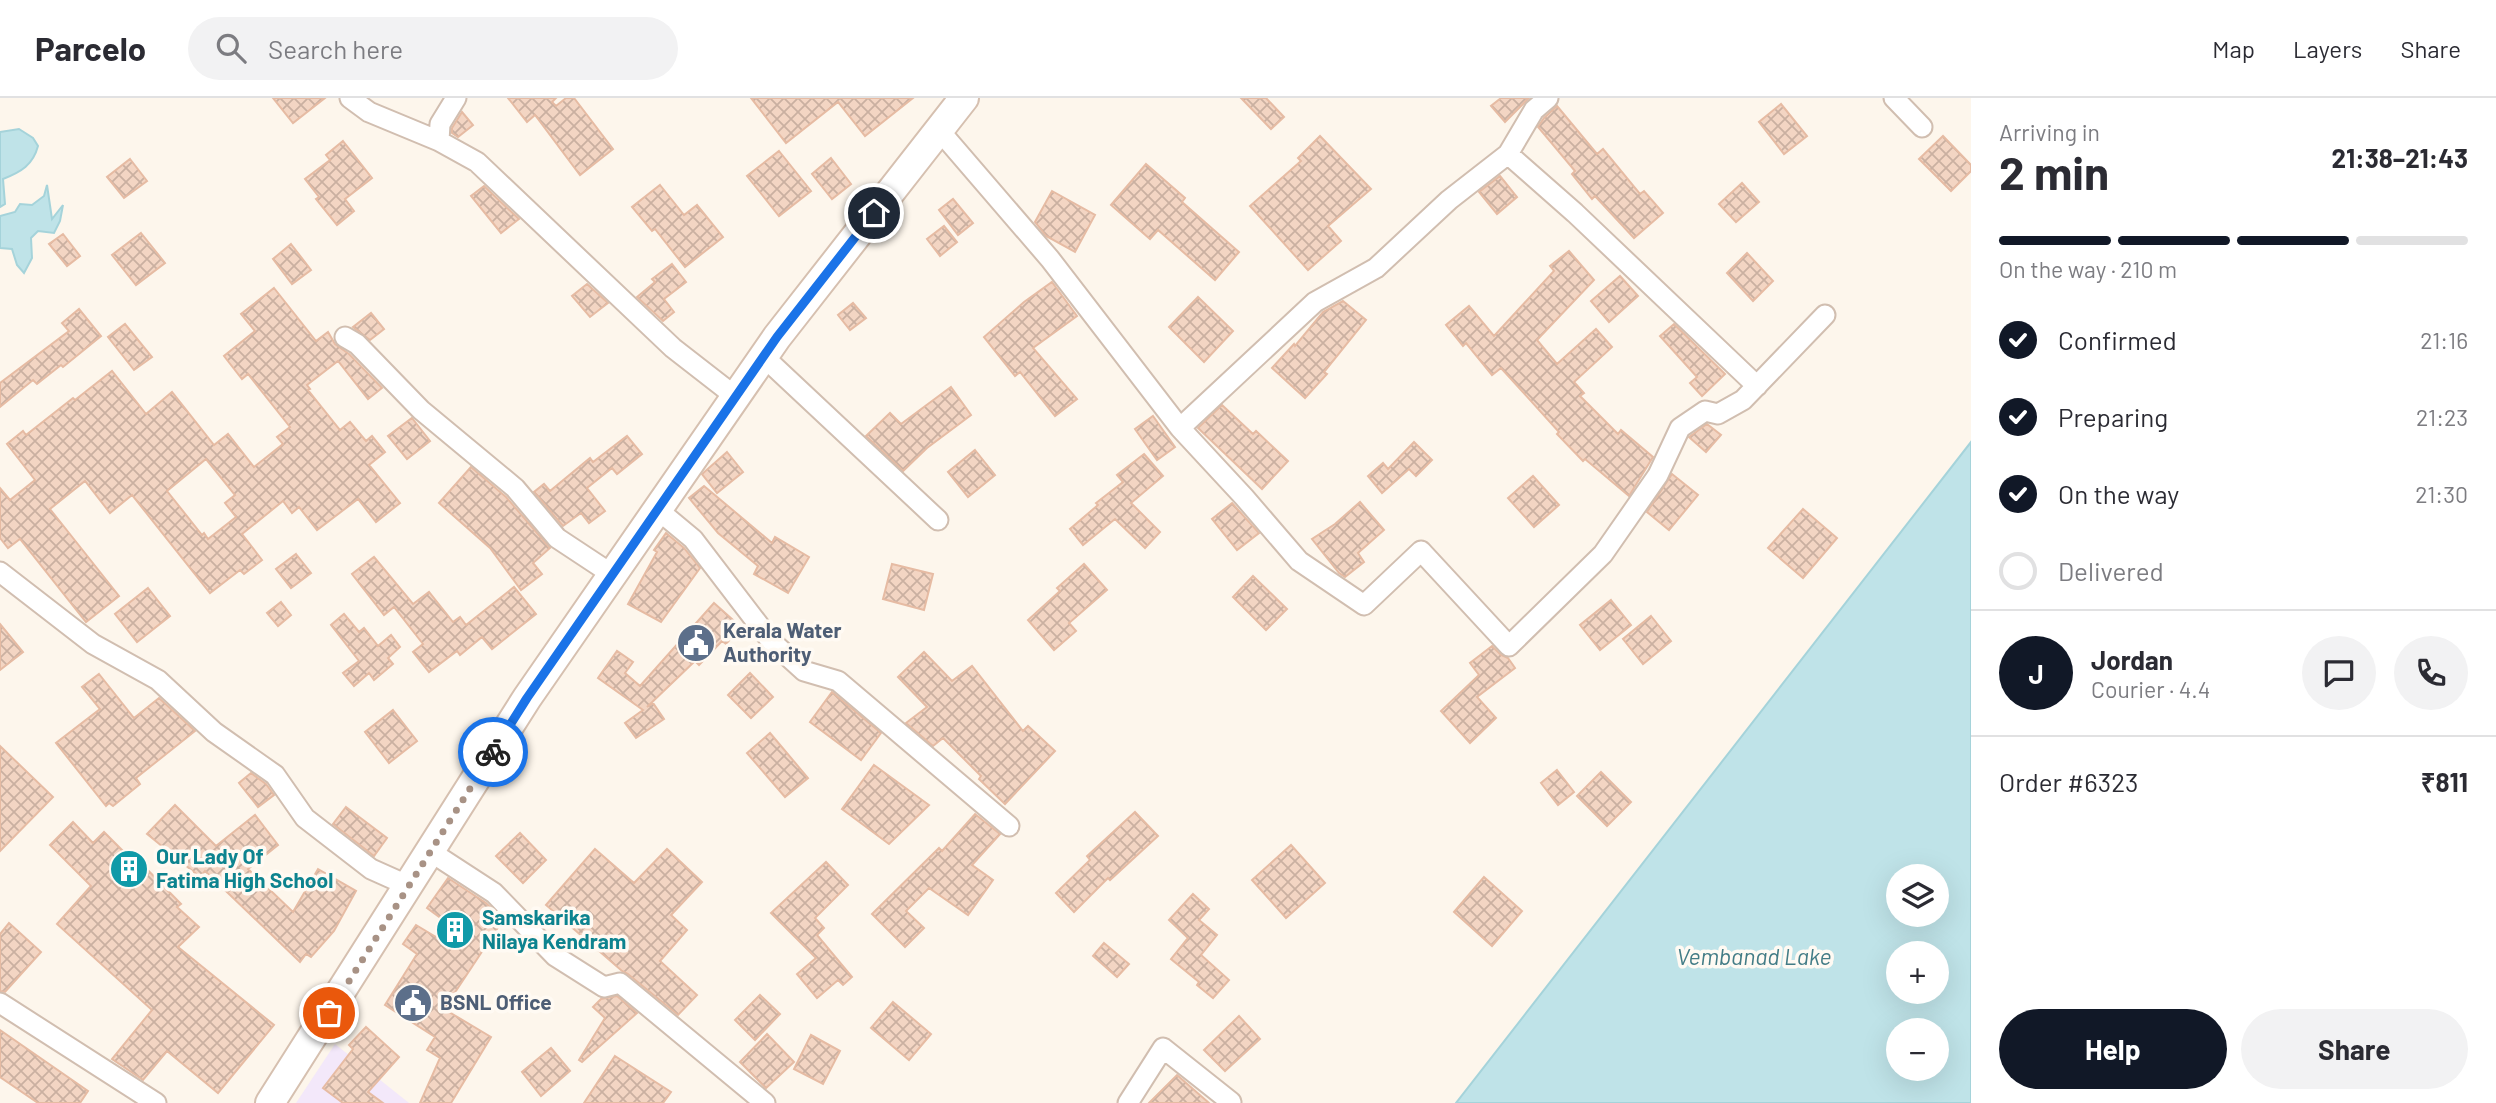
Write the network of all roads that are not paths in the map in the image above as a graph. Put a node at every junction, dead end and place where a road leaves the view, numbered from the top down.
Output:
1 (350, 98) edge
2 (456, 98) edge
3 (964, 98) edge
4 (1548, 98) edge
5 (1894, 98) edge
6 (1922, 127) dead end
7 (939, 130) junction
8 (439, 141) junction
9 (1508, 154) junction
10 (1825, 315) dead end
11 (345, 337) dead end
12 (764, 357) junction
13 (1757, 386) junction
14 (736, 397) junction
15 (1180, 428) junction
16 (658, 510) junction
17 (938, 520) dead end
18 (0, 572) edge
19 (613, 575) junction
20 (1009, 827) dead end
21 (431, 852) junction
22 (409, 886) junction
23 (0, 1003) edge
24 (1231, 1102) edge
25 (156, 1103) edge
26 (270, 1103) edge
27 (765, 1103) edge
28 (1128, 1103) edge

1 - 8 street
2 - 8 street
3 - 7 main road
4 - 9 street
5 - 6 street
7 - 12 main road
7 - 15 street
8 - 14 street
9 - 13 street
9 - 15 street
10 - 13 street
11 - 19 street
12 - 14 main road
12 - 17 street
13 - 15 street
14 - 16 main road
16 - 19 main road
16 - 20 street
18 - 22 street
19 - 21 main road
21 - 22 main road
21 - 27 street
22 - 26 main road
23 - 25 street
24 - 28 street

